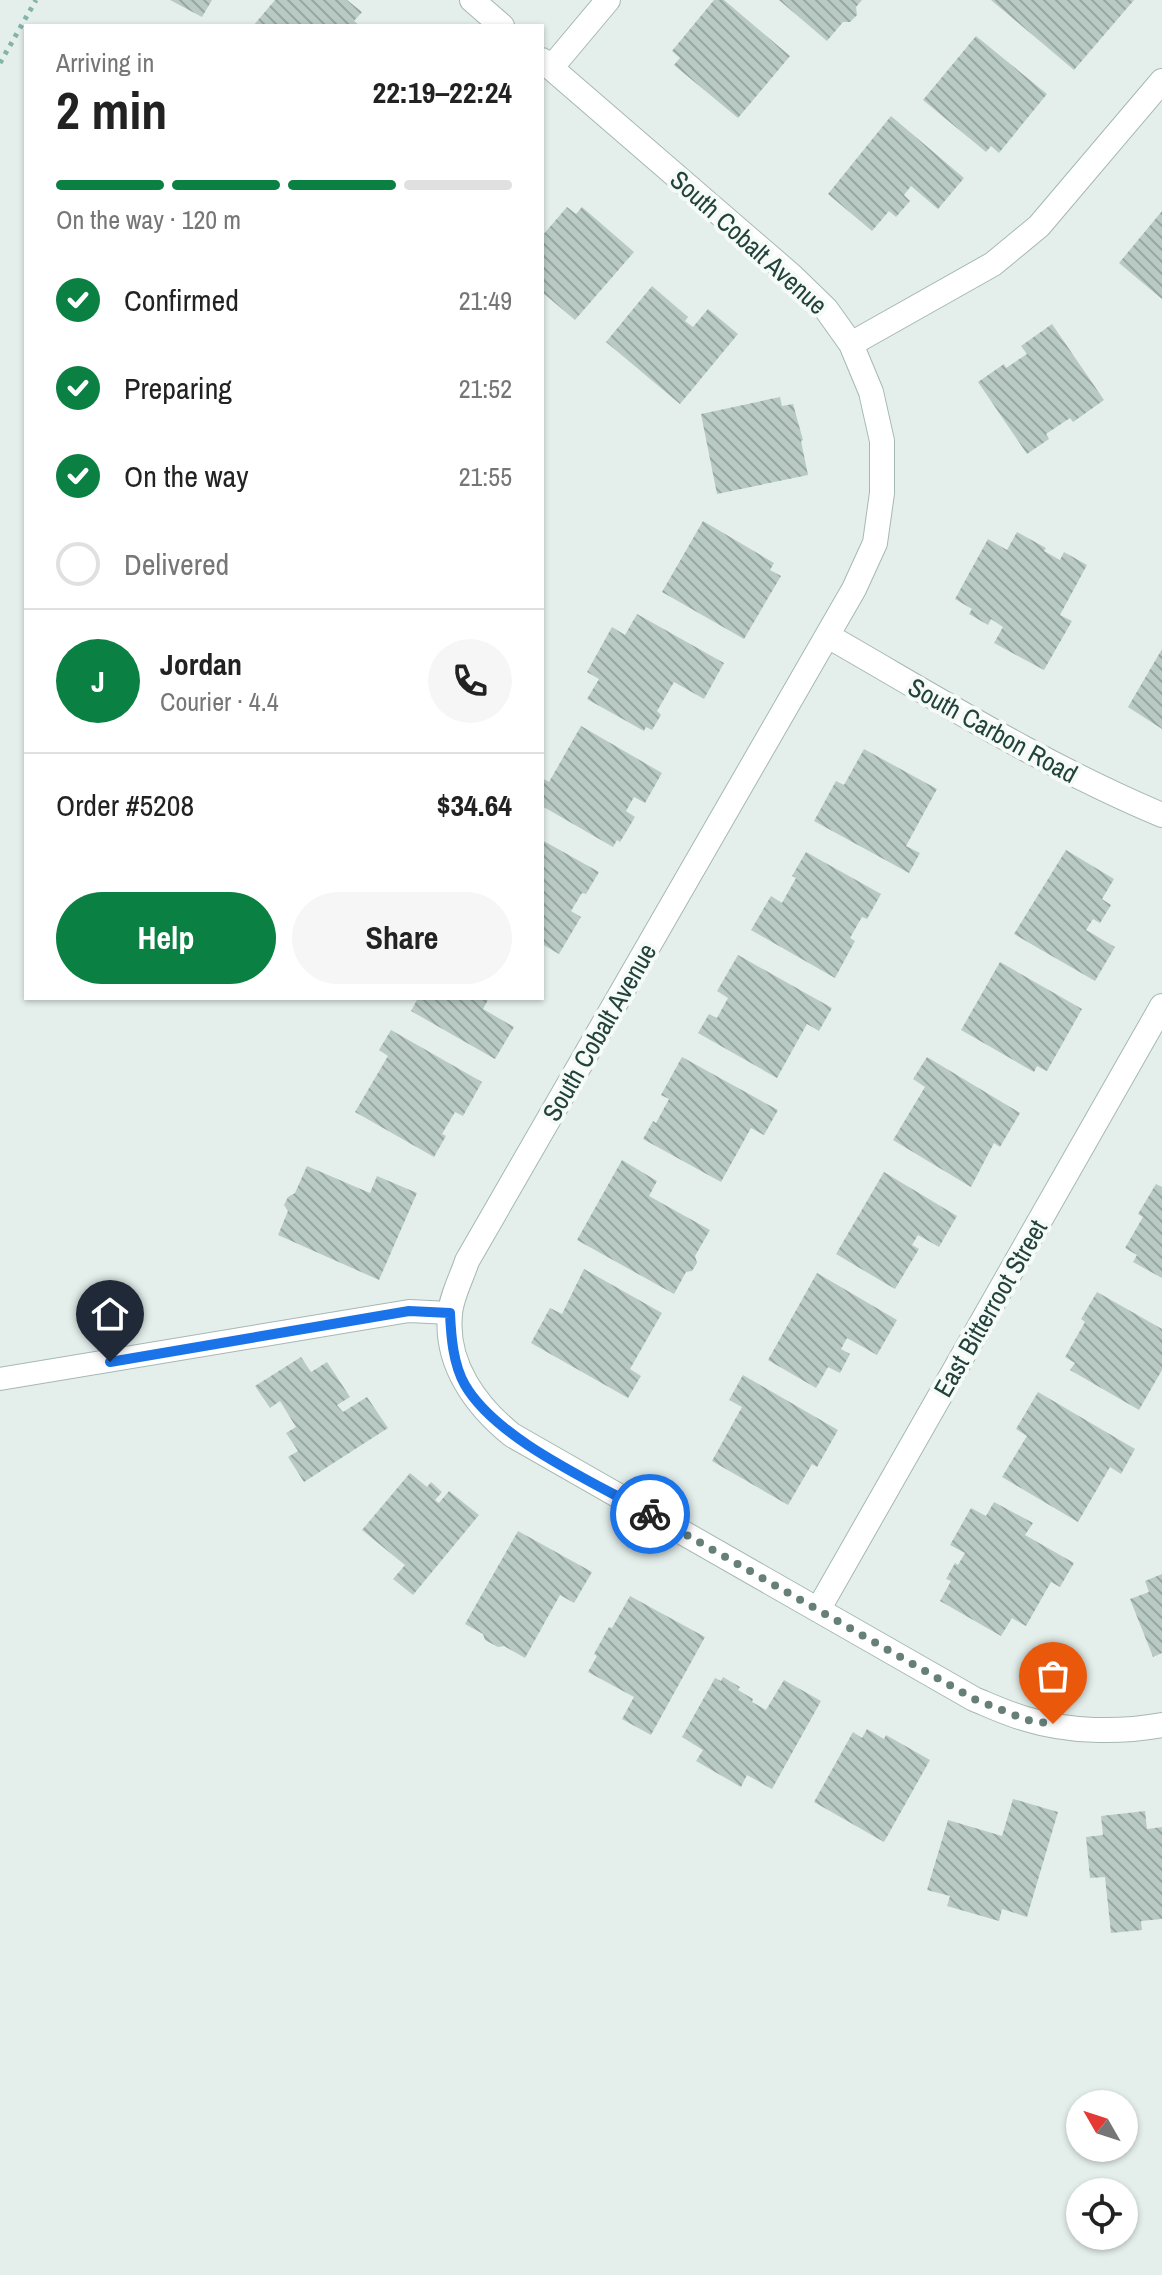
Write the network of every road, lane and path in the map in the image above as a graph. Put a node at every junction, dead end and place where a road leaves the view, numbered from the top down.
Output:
1 (36, 0) edge
2 (472, 0) edge
3 (608, 0) edge
4 (500, 24) edge
5 (0, 63) edge
6 (546, 64) edge
7 (1162, 81) edge
8 (851, 344) junction
9 (828, 636) junction
10 (1162, 815) edge
11 (1162, 1006) edge
12 (450, 1313) junction
13 (0, 1379) edge
14 (818, 1610) junction
15 (1162, 1725) edge

1 - 5 path
2 - 4 street
3 - 6 street
6 - 8 street, South Cobalt Avenue
7 - 8 street
8 - 9 street, South Cobalt Avenue
9 - 10 street, South Carbon Road
9 - 12 street, South Cobalt Avenue
11 - 14 street, East Bitterroot Street
12 - 13 lane
12 - 14 street, South Cobalt Avenue
14 - 15 street, South Cobalt Avenue

